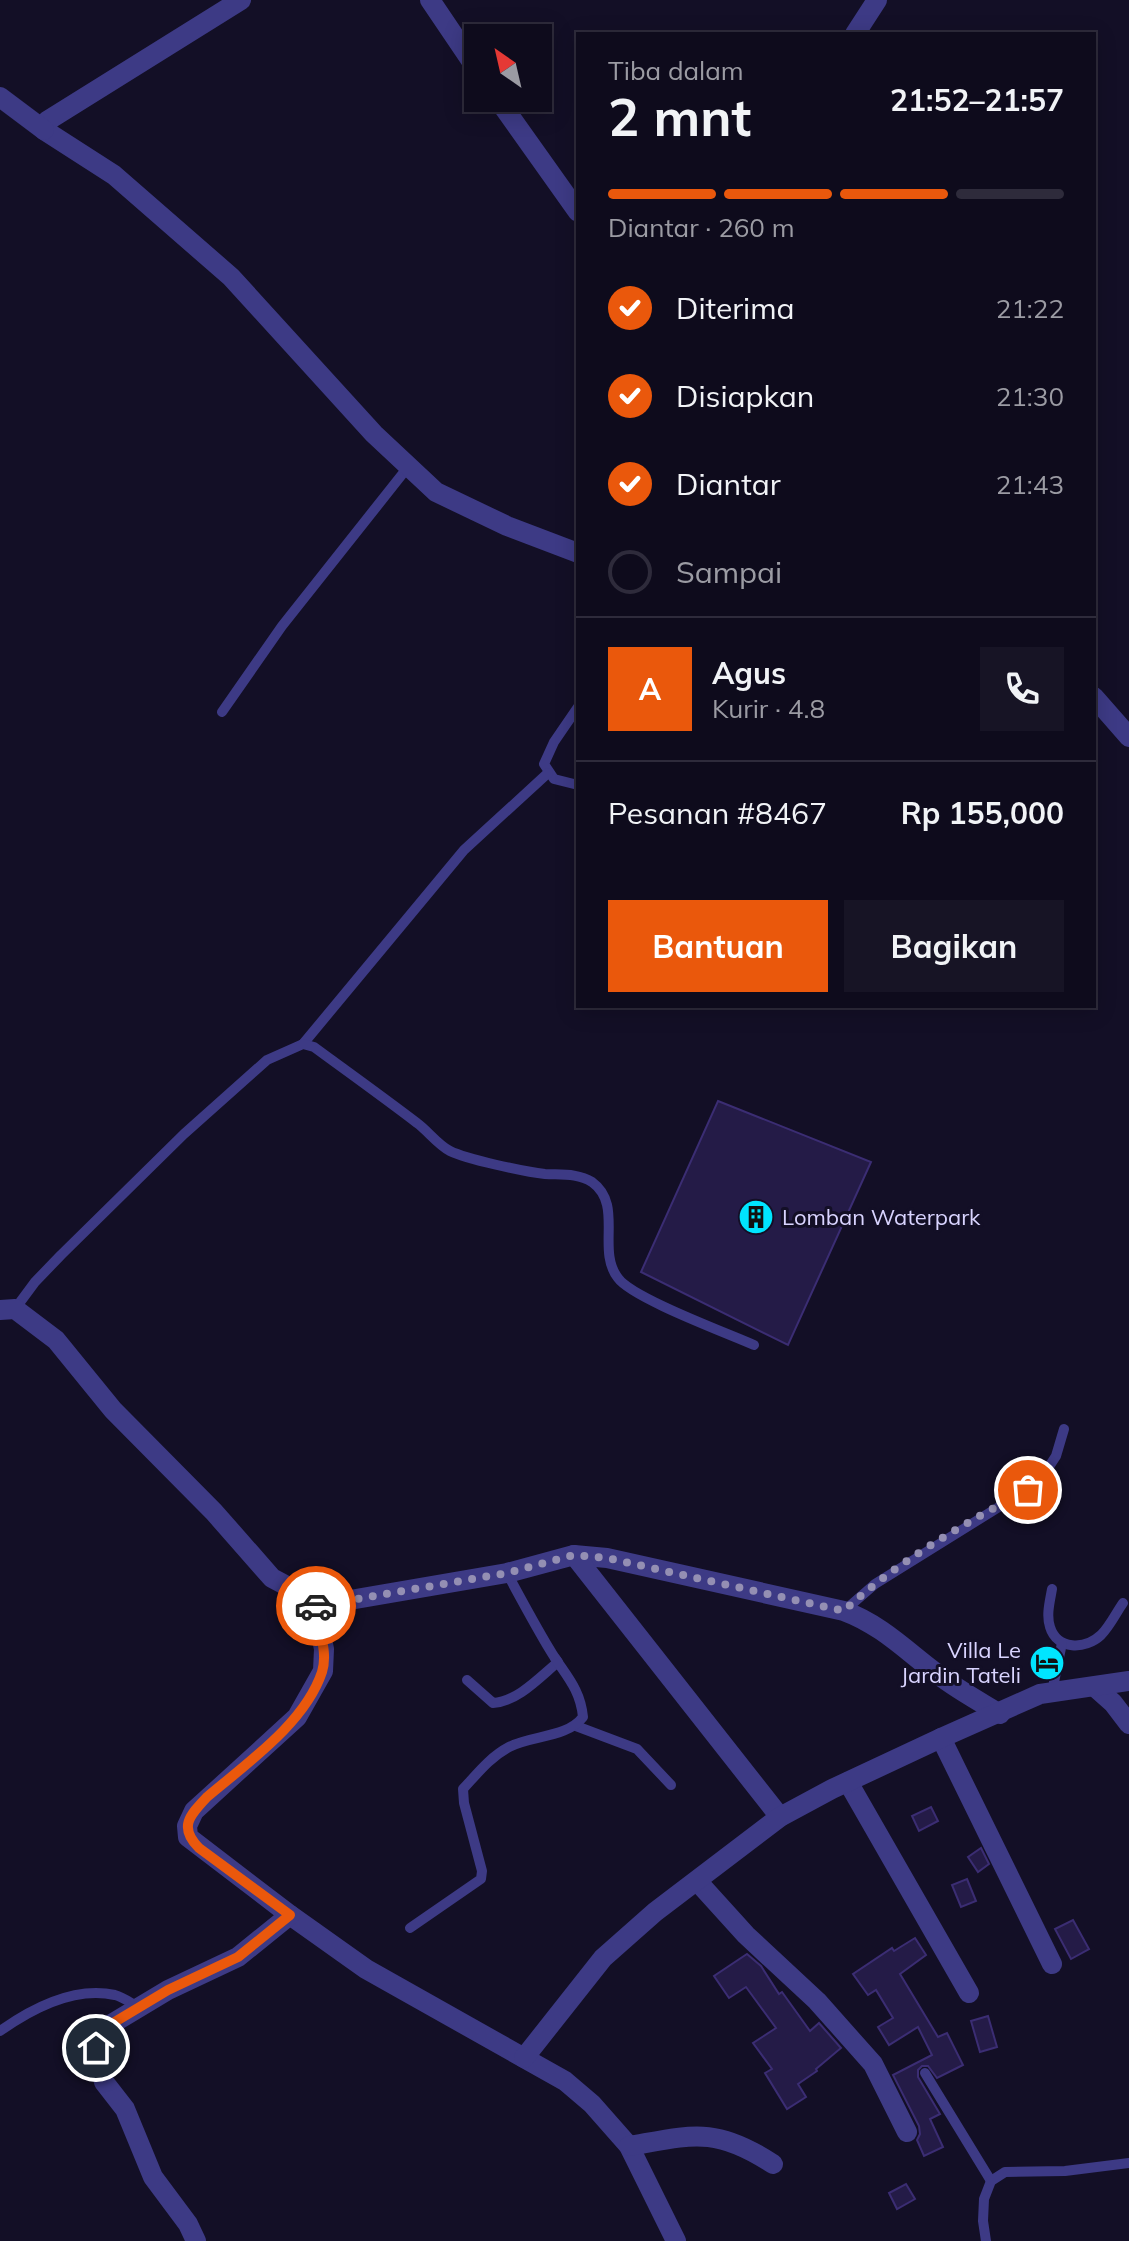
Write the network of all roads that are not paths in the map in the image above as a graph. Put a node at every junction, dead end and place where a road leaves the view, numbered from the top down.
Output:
1 (241, 0) edge
2 (430, 0) edge
3 (877, 0) edge
4 (856, 32) edge
5 (464, 50) edge
6 (0, 97) edge
7 (507, 112) edge
8 (44, 130) junction
9 (576, 209) edge
10 (408, 467) junction
11 (576, 552) edge
12 (1096, 699) edge
13 (576, 710) edge
14 (222, 712) dead end
15 (1129, 737) edge
16 (548, 773) junction
17 (576, 784) edge
18 (303, 1044) junction
19 (7, 1310) edge
20 (754, 1345) dead end
21 (1064, 1429) dead end
22 (574, 1555) junction
23 (507, 1573) junction
24 (1052, 1589) dead end
25 (1123, 1603) dead end
26 (315, 1606) junction
27 (844, 1611) junction
28 (1062, 1643) junction
29 (551, 1653) junction
30 (467, 1680) dead end
31 (1129, 1681) edge
32 (1095, 1687) junction
33 (1052, 1692) junction
34 (1000, 1714) junction
35 (1129, 1724) edge
36 (576, 1726) junction
37 (941, 1738) junction
38 (848, 1782) junction
39 (671, 1785) dead end
40 (780, 1817) junction
41 (698, 1882) junction
42 (290, 1915) junction
43 (410, 1928) dead end
44 (1052, 1964) dead end
45 (969, 1993) dead end
46 (140, 2008) junction
47 (0, 2031) edge
48 (524, 2058) junction
49 (925, 2073) dead end
50 (907, 2132) dead end
51 (629, 2146) junction
52 (1129, 2163) edge
53 (773, 2164) dead end
54 (991, 2181) junction
55 (196, 2241) edge
56 (676, 2241) edge
57 (986, 2241) edge

1 - 8 street
2 - 5 street
3 - 4 street
6 - 8 street
7 - 9 street
8 - 10 street
10 - 11 street
10 - 14 lane
12 - 15 street
13 - 16 lane
16 - 17 lane
16 - 18 lane
18 - 19 lane
18 - 20 lane
19 - 26 street
21 - 27 lane
22 - 23 street
22 - 27 street
22 - 40 street
23 - 26 street
23 - 29 lane
24 - 28 lane
25 - 28 lane
26 - 42 street
27 - 34 street
28 - 33 lane
29 - 30 lane
29 - 36 lane
31 - 32 street
32 - 33 street
32 - 35 street
33 - 34 street
34 - 37 street
36 - 39 lane
36 - 43 lane
37 - 38 street
37 - 44 street
38 - 40 street
38 - 45 street
40 - 41 street
41 - 48 street
41 - 50 street
42 - 46 street
42 - 48 street
46 - 47 lane
46 - 55 street
48 - 51 street
49 - 54 lane
51 - 53 street
51 - 56 street
52 - 54 lane
54 - 57 lane

